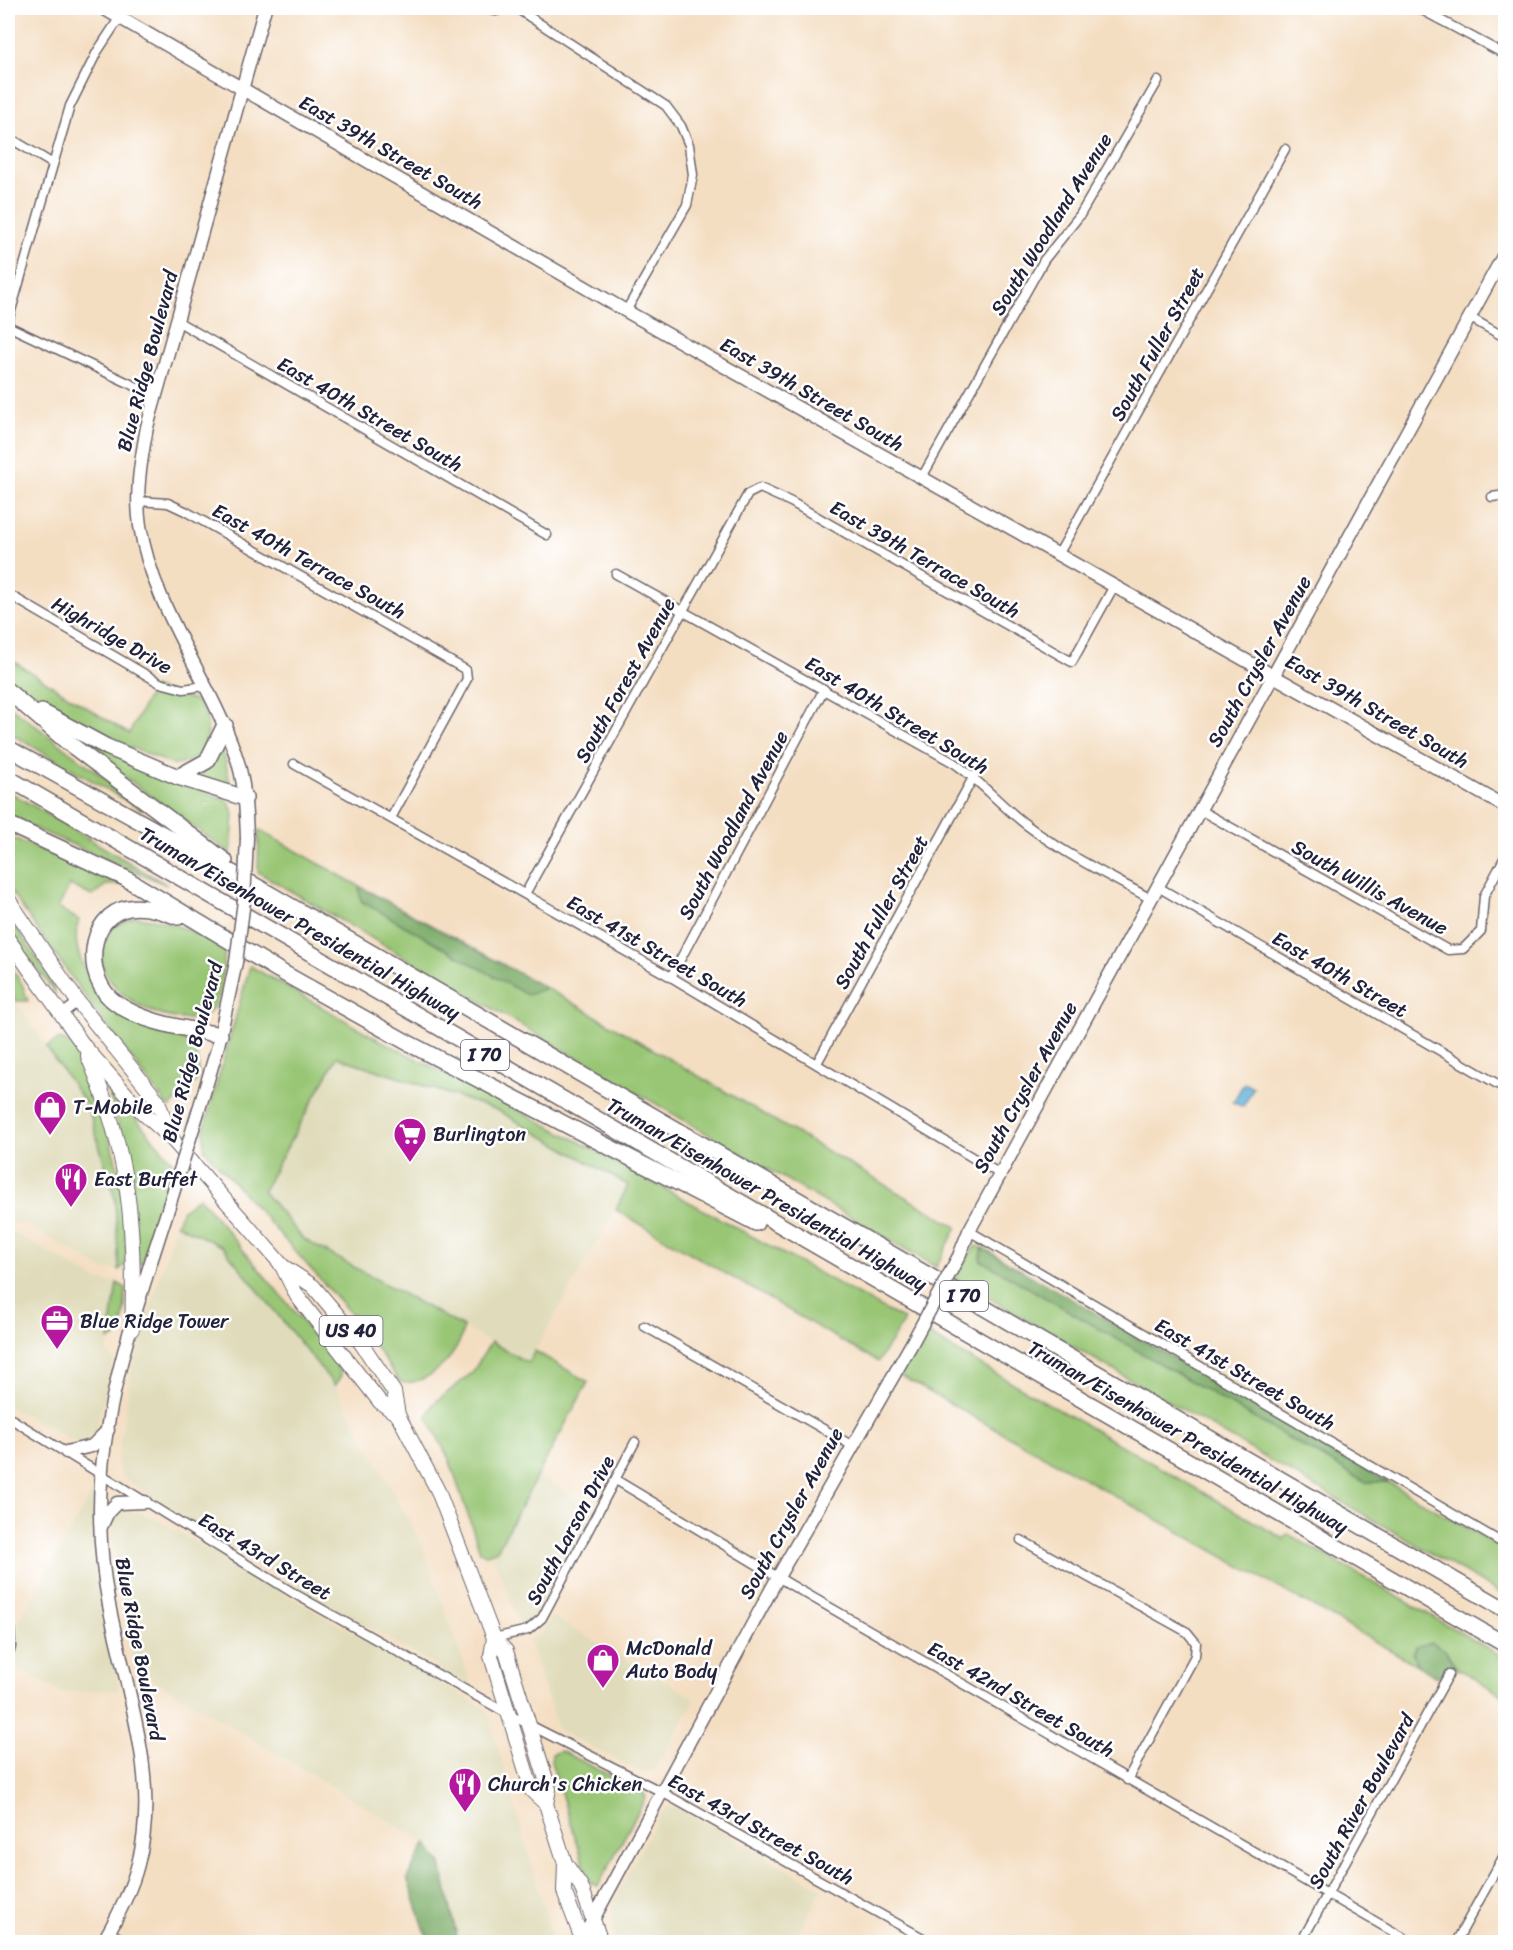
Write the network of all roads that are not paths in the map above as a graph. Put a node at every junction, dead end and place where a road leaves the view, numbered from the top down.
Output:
1 (103, 8) edge
2 (265, 8) edge
3 (480, 8) edge
4 (504, 8) edge
5 (516, 8) edge
6 (1418, 8) edge
7 (120, 17) junction
8 (1506, 55) edge
9 (1158, 81) dead end
10 (242, 87) junction
11 (8, 137) edge
12 (1285, 149) dead end
13 (53, 164) junction
14 (1506, 251) edge
15 (12, 294) edge
16 (626, 311) junction
17 (1469, 317) junction
18 (8, 321) edge
19 (177, 321) junction
20 (8, 326) edge
21 (1506, 338) edge
22 (156, 396) junction
23 (921, 479) junction
24 (760, 488) joint
25 (1506, 495) edge
26 (1492, 497) dead end
27 (138, 501) junction
28 (547, 536) dead end
29 (1058, 555) junction
30 (616, 574) dead end
31 (1114, 586) junction
32 (8, 594) edge
33 (682, 610) junction
34 (1274, 674) junction
35 (204, 686) junction
36 (824, 689) junction
37 (12, 694) edge
38 (225, 725) junction
39 (8, 748) edge
40 (294, 764) dead end
41 (974, 776) junction
42 (178, 777) junction
43 (8, 778) edge
44 (245, 798) junction
45 (1506, 807) edge
46 (1200, 810) junction
47 (391, 818) junction
48 (8, 824) edge
49 (26, 832) junction
50 (8, 834) edge
51 (1506, 855) edge
52 (1158, 887) junction
53 (262, 890) junction
54 (525, 894) junction
55 (8, 899) edge
56 (1151, 899) junction
57 (214, 932) junction
58 (8, 939) edge
59 (671, 977) junction
60 (78, 1002) junction
61 (62, 1014) junction
62 (220, 1035) junction
63 (84, 1046) junction
64 (818, 1063) junction
65 (1506, 1089) edge
66 (171, 1138) junction
67 (1000, 1174) junction
68 (969, 1231) junction
69 (281, 1264) junction
70 (883, 1286) junction
71 (644, 1326) dead end
72 (132, 1329) junction
73 (398, 1415) junction
74 (8, 1418) edge
75 (109, 1430) junction
76 (635, 1442) dead end
77 (851, 1445) junction
78 (66, 1452) junction
79 (102, 1475) junction
80 (616, 1480) junction
81 (145, 1502) junction
82 (101, 1526) junction
83 (1021, 1540) dead end
84 (1506, 1545) edge
85 (778, 1577) junction
86 (1506, 1610) edge
87 (8, 1626) edge
88 (494, 1638) junction
89 (1506, 1645) edge
90 (9, 1651) edge
91 (1449, 1674) dead end
92 (510, 1715) junction
93 (529, 1725) junction
94 (1127, 1780) junction
95 (660, 1791) junction
96 (546, 1804) junction
97 (1506, 1852) edge
98 (565, 1863) junction
99 (1328, 1894) junction
100 (593, 1917) junction
101 (106, 1937) edge
102 (127, 1942) edge
103 (582, 1942) edge
104 (601, 1942) edge
105 (930, 1942) edge
106 (1301, 1942) edge
107 (1411, 1942) edge
108 (1456, 1942) edge

1 - 7 main road, East 39th Street South
2 - 10 main road, Blue Ridge Boulevard
3 - 4 street
5 - 16 street
6 - 8 street
7 - 10 main road, East 39th Street South
7 - 13 street
9 - 23 street, South Woodland Avenue
10 - 16 main road, East 39th Street South
10 - 19 main road, Blue Ridge Boulevard
11 - 13 street
12 - 29 street, South Fuller Street
13 - 15 street
14 - 17 main road, South Crysler Avenue
15 - 18 street
16 - 23 main road, East 39th Street South
17 - 21 street
17 - 34 main road, South Crysler Avenue
19 - 22 main road, Blue Ridge Boulevard
19 - 28 street, East 40th Street South
20 - 22 street
22 - 27 main road, Blue Ridge Boulevard
23 - 29 main road, East 39th Street South
24 - 31 street, East 39th Terrace South
24 - 33 street, South Forest Avenue
25 - 26 street
27 - 35 main road, Blue Ridge Boulevard
27 - 47 street, East 40th Terrace South
29 - 31 main road, East 39th Street South
30 - 33 street, East 40th Street South
31 - 34 main road, East 39th Street South
32 - 35 street, Highridge Drive
33 - 36 street, East 40th Street South
33 - 54 street, South Forest Avenue
34 - 45 main road, East 39th Street South
34 - 46 main road, South Crysler Avenue
35 - 38 main road, Blue Ridge Boulevard
36 - 41 street, East 40th Street South
36 - 59 street, South Woodland Avenue
37 - 42 highway
37 - 53 highway
38 - 42 highway
38 - 44 main road, Blue Ridge Boulevard
39 - 53 highway, Truman/Eisenhower Presidential Highway / I 70
40 - 47 street, East 41st Street South
41 - 56 street, East 40th Street South
41 - 64 street, South Fuller Street
42 - 44 highway
43 - 70 highway, Truman/Eisenhower Presidential Highway / I 70
44 - 62 main road, Blue Ridge Boulevard, bridge
46 - 51 street, South Willis Avenue
46 - 52 main road, South Crysler Avenue
47 - 54 street, East 41st Street South
48 - 49 highway
49 - 50 highway
49 - 57 highway
52 - 56 main road, South Crysler Avenue
52 - 65 street, East 40th Street
53 - 86 highway, Truman/Eisenhower Presidential Highway / I 70
54 - 59 street, East 41st Street South
55 - 60 main road, US 40
56 - 67 main road, South Crysler Avenue
57 - 62 highway
57 - 70 highway
58 - 61 main road, US 40
59 - 64 street, East 41st Street South
60 - 61 street
60 - 66 main road, US 40
61 - 63 main road, US 40
62 - 72 main road, Blue Ridge Boulevard, bridge
63 - 66 main road, US 40
63 - 72 main road
64 - 67 street, East 41st Street South
66 - 69 main road, US 40
67 - 68 main road, South Crysler Avenue
68 - 77 main road, South Crysler Avenue, bridge
68 - 84 street, East 41st Street South
69 - 73 main road, US 40
69 - 73 main road, US 40
70 - 89 highway, Truman/Eisenhower Presidential Highway / I 70
71 - 77 street
72 - 75 main road, Blue Ridge Boulevard
73 - 88 main road, US 40
74 - 78 street, East 43rd Street
75 - 78 main road
75 - 79 main road, Blue Ridge Boulevard
76 - 80 street, South Larson Drive
77 - 85 main road, South Crysler Avenue
78 - 79 street, East 43rd Street
79 - 81 street, East 43rd Street
79 - 82 main road, Blue Ridge Boulevard
80 - 85 street, East 42nd Street South
80 - 88 street, South Larson Drive
81 - 82 main road
81 - 92 street, East 43rd Street
82 - 101 main road, Blue Ridge Boulevard
83 - 94 street
85 - 94 street, East 42nd Street South
85 - 95 main road, South Crysler Avenue
87 - 90 street
88 - 92 main road, US 40
88 - 93 main road, US 40
91 - 99 street, South River Boulevard
92 - 93 street, East 43rd Street South
92 - 96 main road, US 40
93 - 95 street, East 43rd Street South
93 - 96 main road, US 40
94 - 99 street, East 42nd Street South
95 - 100 main road, South Crysler Avenue
95 - 105 street, East 43rd Street South
96 - 98 main road, US 40
97 - 108 street
98 - 100 main road, US 40
98 - 103 main road, US 40
99 - 106 street, South River Boulevard
99 - 107 street, East 42nd Street South
100 - 103 main road, South Crysler Avenue
100 - 104 main road, US 40
101 - 102 street

